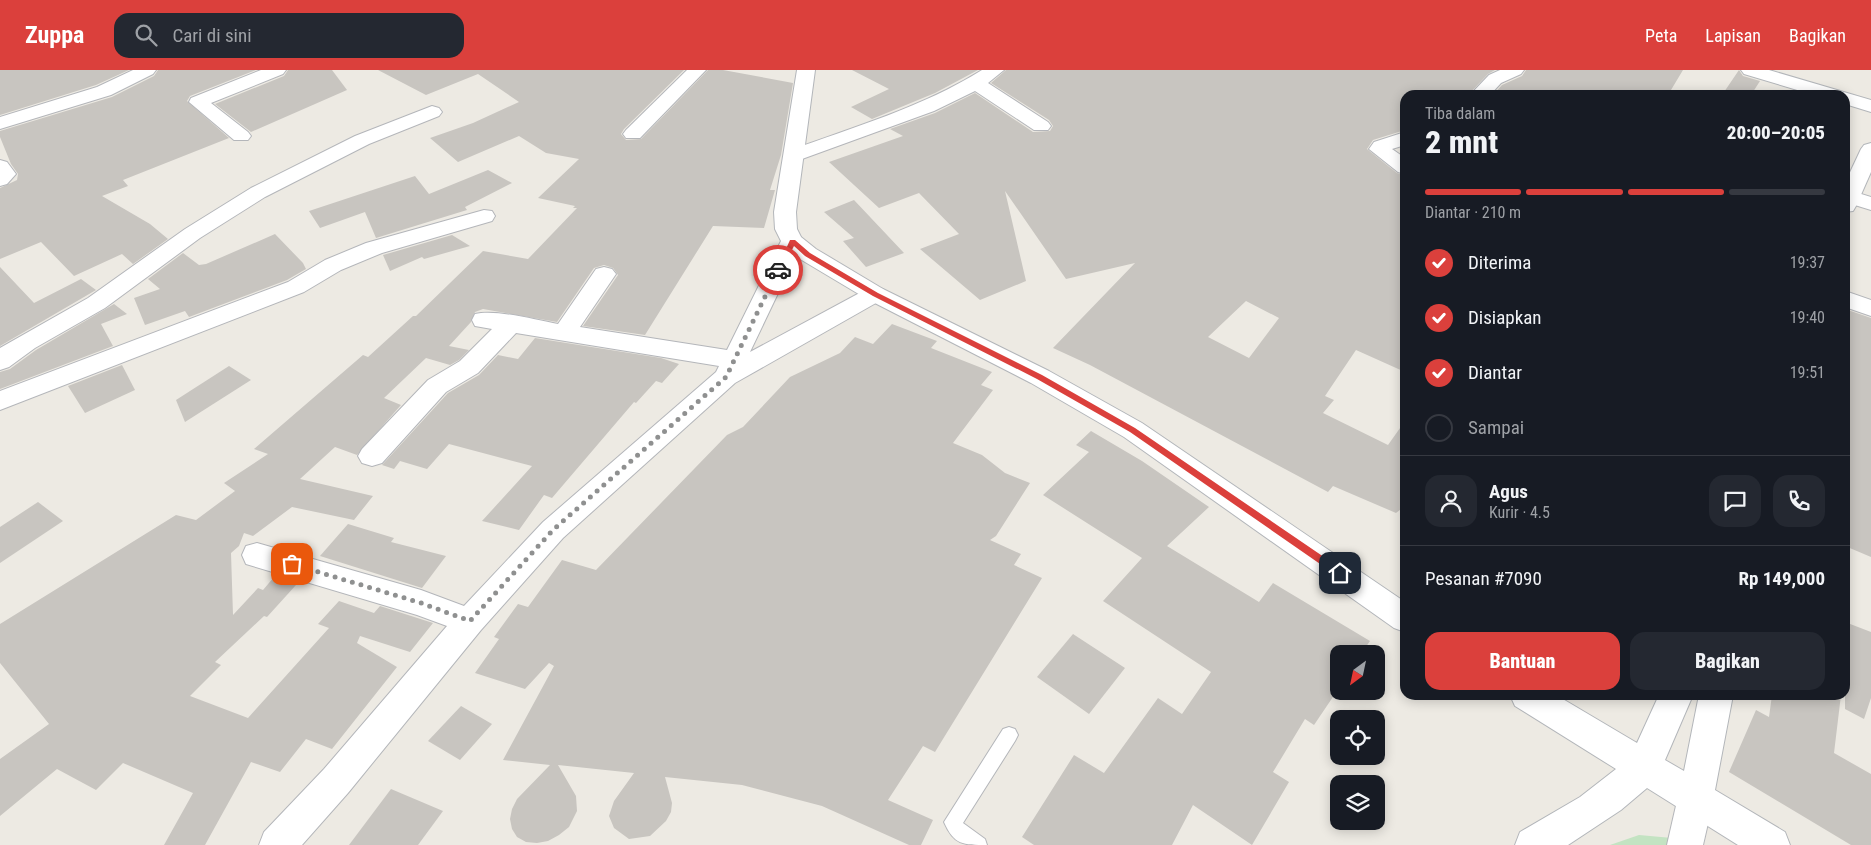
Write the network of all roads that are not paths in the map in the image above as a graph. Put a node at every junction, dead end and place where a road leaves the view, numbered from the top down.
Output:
1 (147, 70) edge
2 (277, 70) edge
3 (697, 70) edge
4 (806, 70) edge
5 (996, 70) edge
6 (1515, 70) edge
7 (1750, 70) edge
8 (976, 83) junction
9 (1484, 90) edge
10 (1817, 90) edge
11 (1850, 100) edge
12 (1871, 106) edge
13 (432, 112) dead end
14 (0, 123) edge
15 (1041, 126) dead end
16 (633, 134) dead end
17 (241, 136) dead end
18 (1400, 140) edge
19 (1871, 149) edge
20 (795, 155) junction
21 (1400, 164) edge
22 (0, 166) edge
23 (0, 180) edge
24 (1850, 191) edge
25 (1850, 200) edge
26 (1871, 204) edge
27 (484, 216) dead end
28 (792, 241) junction
29 (604, 274) dead end
30 (875, 294) junction
31 (1850, 301) edge
32 (1871, 308) edge
33 (484, 320) dead end
34 (512, 323) junction
35 (565, 332) junction
36 (0, 361) edge
37 (736, 368) junction
38 (0, 401) edge
39 (372, 456) dead end
40 (257, 554) dead end
41 (1400, 615) edge
42 (470, 621) junction
43 (1535, 700) edge
44 (1674, 700) edge
45 (1715, 700) edge
46 (1009, 735) dead end
47 (1643, 765) junction
48 (1696, 797) junction
49 (277, 845) edge
50 (978, 845) edge
51 (1532, 845) edge
52 (1684, 845) edge
53 (1772, 845) edge

1 - 14 street
2 - 17 street
3 - 16 street
4 - 20 street
5 - 8 street
6 - 9 street
7 - 10 street
8 - 15 street
8 - 20 street
11 - 12 street
13 - 36 street
18 - 21 street
19 - 24 street
20 - 28 street
22 - 23 street
25 - 26 street
27 - 38 street
28 - 30 street
28 - 37 street
29 - 35 street
30 - 37 street
30 - 41 street
31 - 32 street
33 - 34 street
34 - 35 street
34 - 39 street
35 - 37 street
37 - 42 street
40 - 42 street
42 - 49 street
43 - 47 street
44 - 47 street
45 - 48 street
46 - 50 lane
47 - 48 street
47 - 51 street
48 - 52 street
48 - 53 street

